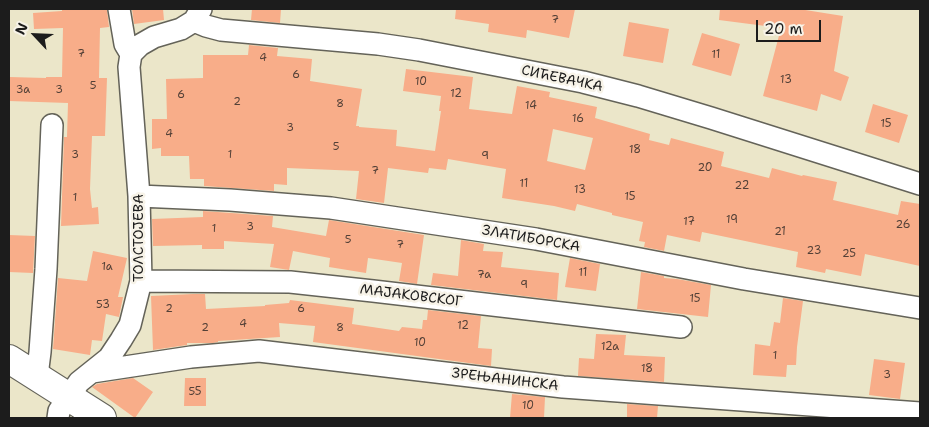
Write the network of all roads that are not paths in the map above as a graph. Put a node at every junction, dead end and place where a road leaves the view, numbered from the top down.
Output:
1 (119, 9) edge
2 (197, 15) edge
3 (131, 54) junction
4 (52, 126) dead end
5 (920, 184) edge
6 (140, 196) junction
7 (141, 281) junction
8 (920, 308) edge
9 (681, 327) dead end
10 (9, 359) edge
11 (92, 372) junction
12 (36, 376) junction
13 (63, 407) edge
14 (920, 413) edge
15 (102, 418) edge

1 - 3 street, ТОЛСТОЈЕВА
2 - 3 street
2 - 5 street, СИЋЕВАЧКА
3 - 6 street, ТОЛСТОЈЕВА
4 - 12 street
6 - 7 street, ТОЛСТОЈЕВА
6 - 8 street, ЗЛАТИБОРСКА
7 - 9 street, МАЈАКОВСКОГ
7 - 11 street, ТОЛСТОЈЕВА
10 - 12 street
11 - 13 street, ТОЛСТОЈЕВА
11 - 14 street, ЗРЕЊАНИНСКА
12 - 13 street
13 - 15 street

